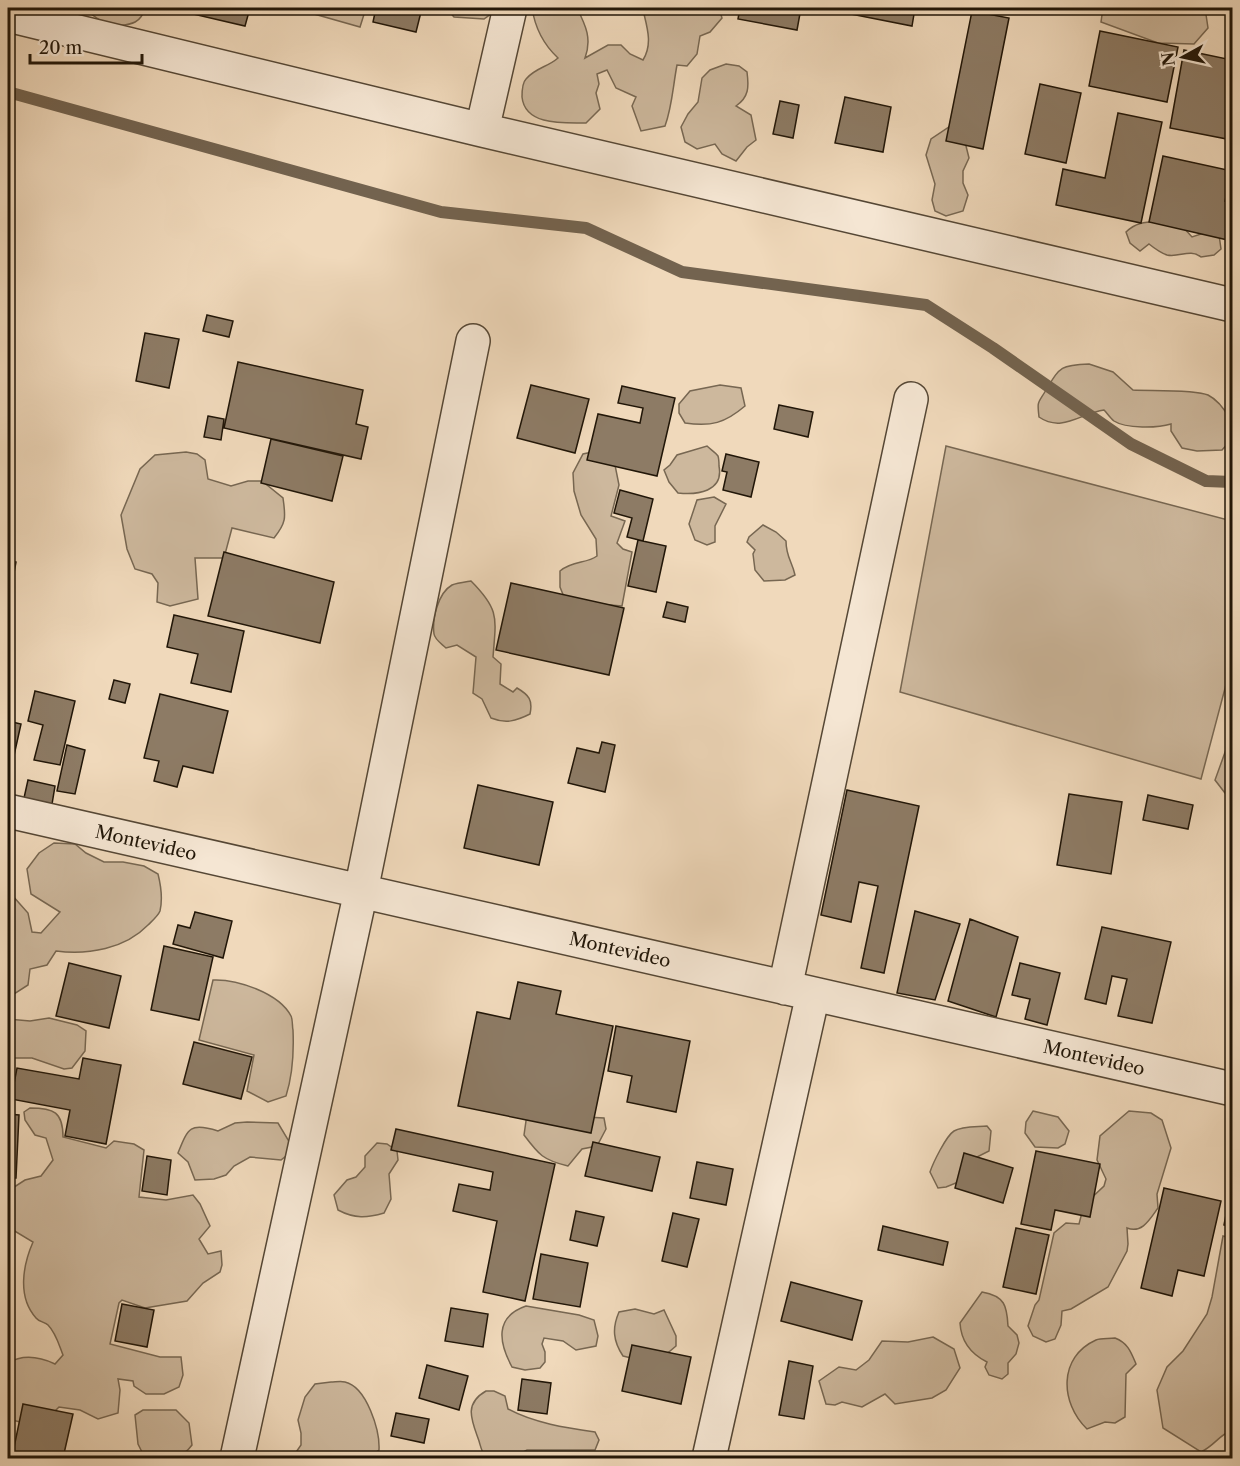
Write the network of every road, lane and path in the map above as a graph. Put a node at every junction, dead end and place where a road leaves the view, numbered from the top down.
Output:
1 (510, 8) edge
2 (8, 15) edge
3 (482, 130) junction
4 (1233, 305) edge
5 (473, 341) dead end
6 (911, 399) dead end
7 (8, 811) edge
8 (361, 891) junction
9 (799, 991) junction
10 (1233, 1089) edge
11 (237, 1458) edge
12 (709, 1458) edge

1 - 3 street
2 - 3 street
3 - 4 street
5 - 8 street
6 - 9 street
7 - 8 street, Montevideo
8 - 9 street, Montevideo
8 - 11 street
9 - 10 street, Montevideo
9 - 12 street

